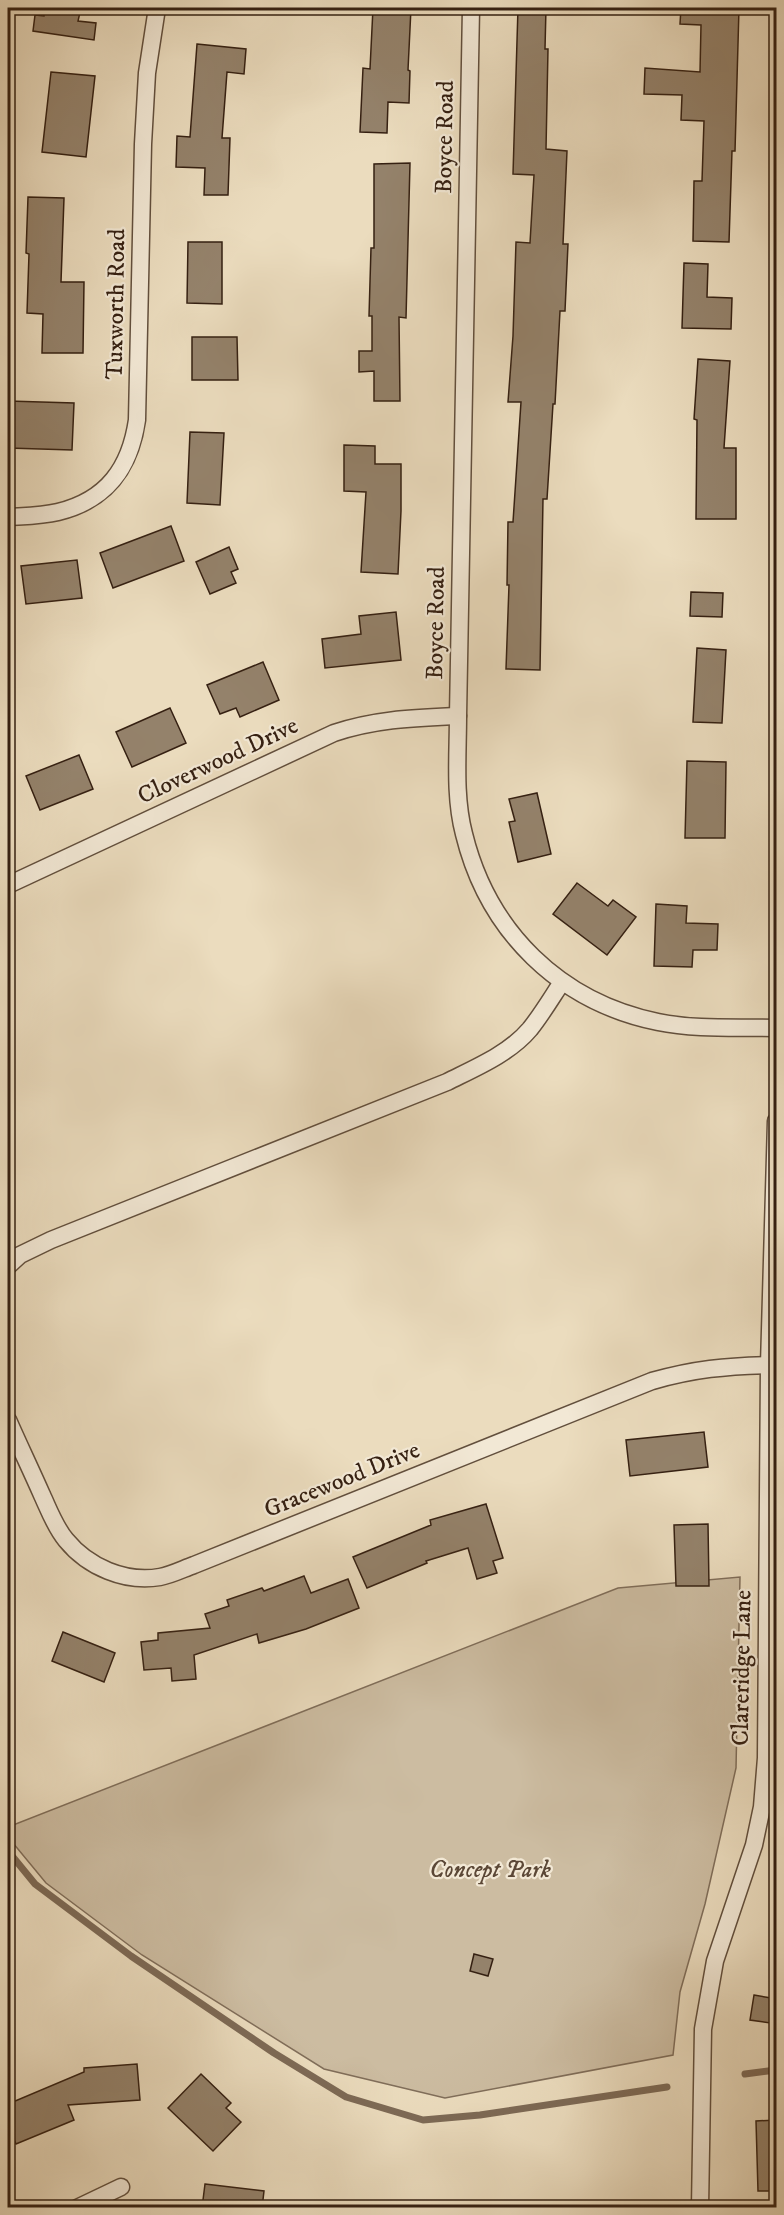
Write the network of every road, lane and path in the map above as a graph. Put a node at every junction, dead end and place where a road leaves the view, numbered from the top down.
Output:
1 (157, 8) edge
2 (471, 8) edge
3 (8, 517) edge
4 (458, 716) junction
5 (8, 885) edge
6 (562, 982) junction
7 (777, 1028) edge
8 (777, 1121) edge
9 (8, 1266) edge
10 (770, 1365) junction
11 (8, 1420) edge
12 (773, 1528) edge
13 (120, 2187) dead end
14 (77, 2208) edge
15 (700, 2208) edge

1 - 3 street, Tuxworth Road
2 - 4 street, Boyce Road
4 - 5 street, Cloverwood Drive
4 - 6 street, Boyce Road
6 - 7 street, Boyce Road
6 - 9 street
8 - 10 street, Clareridge Lane
10 - 11 street, Gracewood Drive
10 - 12 street, Clareridge Lane
12 - 15 street, Clareridge Lane
13 - 14 street

